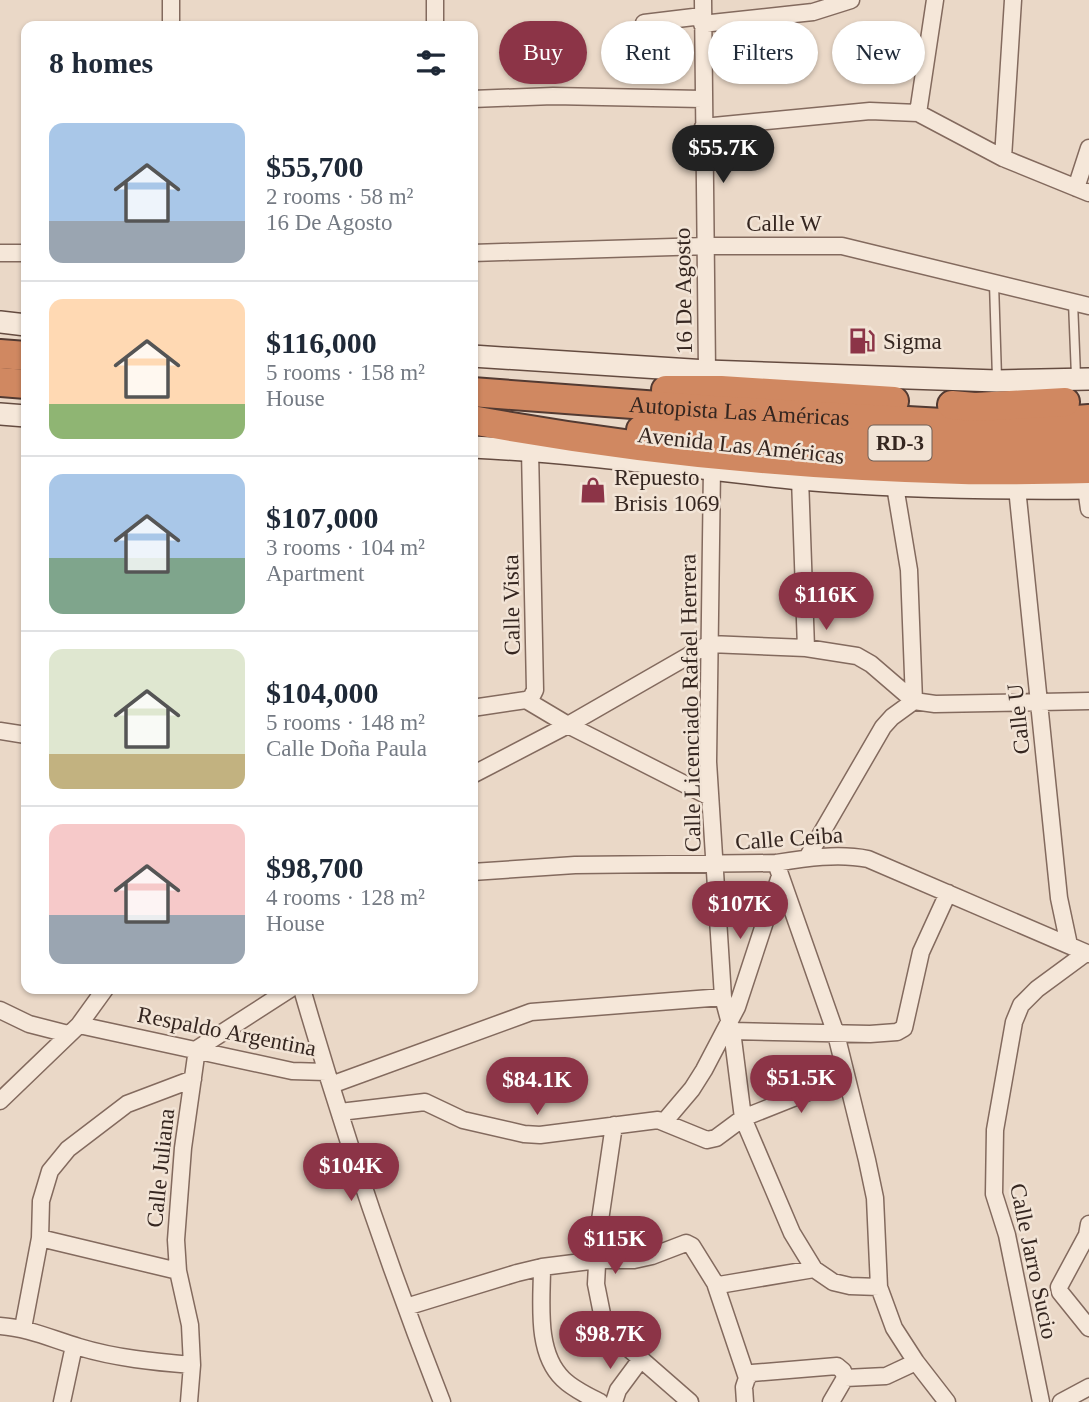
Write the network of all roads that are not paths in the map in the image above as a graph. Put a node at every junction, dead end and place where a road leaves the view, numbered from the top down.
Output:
1 (171, 0) edge
2 (435, 0) edge
3 (851, 0) edge
4 (935, 0) edge
5 (1013, 0) edge
6 (703, 13) edge
7 (171, 21) edge
8 (435, 21) edge
9 (655, 21) edge
10 (478, 99) edge
11 (702, 99) junction
12 (918, 113) junction
13 (703, 127) junction
14 (1089, 148) edge
15 (1003, 158) junction
16 (1083, 190) edge
17 (706, 246) junction
18 (0, 253) edge
19 (21, 253) edge
20 (478, 253) edge
21 (994, 283) junction
22 (1081, 304) edge
23 (0, 323) edge
24 (21, 325) edge
25 (0, 354) edge
26 (21, 356) edge
27 (478, 356) edge
28 (707, 371) junction
29 (997, 381) junction
30 (0, 382) edge
31 (21, 384) edge
32 (1085, 387) edge
33 (478, 392) edge
34 (593, 401) junction
35 (0, 414) edge
36 (21, 416) edge
37 (1089, 419) edge
38 (478, 420) edge
39 (478, 421) edge
40 (712, 422) junction
41 (1089, 443) edge
42 (478, 447) edge
43 (530, 450) junction
44 (712, 468) junction
45 (800, 478) junction
46 (1088, 482) edge
47 (895, 486) junction
48 (1017, 488) junction
49 (1089, 509) edge
50 (709, 644) junction
51 (806, 648) junction
52 (526, 700) junction
53 (915, 701) junction
54 (1040, 701) junction
55 (1089, 701) edge
56 (478, 707) edge
57 (568, 725) junction
58 (0, 731) edge
59 (21, 734) edge
60 (478, 772) edge
61 (710, 797) junction
62 (807, 858) junction
63 (715, 865) junction
64 (778, 869) junction
65 (478, 872) edge
66 (948, 893) junction
67 (1069, 944) junction
68 (1087, 953) edge
69 (101, 994) edge
70 (282, 994) edge
71 (304, 994) edge
72 (723, 997) junction
73 (0, 1010) edge
74 (731, 1026) junction
75 (74, 1029) junction
76 (836, 1034) junction
77 (197, 1049) junction
78 (846, 1077) junction
79 (193, 1079) junction
80 (329, 1079) junction
81 (0, 1101) edge
82 (341, 1112) junction
83 (743, 1118) junction
84 (664, 1122) junction
85 (614, 1125) junction
86 (1089, 1224) edge
87 (40, 1238) junction
88 (598, 1260) junction
89 (541, 1267) junction
90 (814, 1269) junction
91 (178, 1271) junction
92 (715, 1283) junction
93 (879, 1287) junction
94 (406, 1307) junction
95 (0, 1326) edge
96 (23, 1328) junction
97 (1089, 1328) edge
98 (74, 1346) junction
99 (641, 1359) junction
100 (916, 1362) junction
101 (192, 1365) junction
102 (747, 1378) junction
103 (845, 1378) junction
104 (1089, 1387) edge
105 (62, 1402) edge
106 (189, 1402) edge
107 (442, 1402) edge
108 (600, 1402) edge
109 (614, 1402) edge
110 (690, 1402) edge
111 (745, 1402) edge
112 (831, 1402) edge
113 (947, 1402) edge
114 (1041, 1402) edge
115 (1061, 1402) edge

1 - 7 street
2 - 8 street
3 - 6 street
4 - 12 street
5 - 15 street
6 - 9 street
6 - 11 street, 16 De Agosto
10 - 11 street
11 - 13 street, 16 De Agosto
12 - 13 street
12 - 15 street
13 - 17 street, 16 De Agosto
14 - 16 street
15 - 16 street
17 - 20 street, Calle W
17 - 21 street, Calle W
17 - 28 street, 16 De Agosto
18 - 19 street
21 - 22 street, Calle W
21 - 29 lane
22 - 32 lane
23 - 24 street
25 - 26 highway
27 - 28 street
28 - 29 street
29 - 32 street
30 - 31 highway
32 - 34 highway
33 - 34 highway, Autopista Las Américas / RD-3
34 - 40 highway, Autopista Las Américas / RD-3
35 - 36 street
37 - 40 highway, Autopista Las Américas / RD-3
38 - 40 highway, Autopista Las Américas / RD-3
39 - 46 highway
40 - 41 highway, Autopista Las Américas / RD-3
42 - 43 street, Avenida Las Américas
43 - 44 street, Avenida Las Américas
43 - 52 street, Calle Vista
44 - 45 street, Avenida Las Américas
44 - 50 street, Calle Licenciado Rafael Herrera
45 - 47 street, Avenida Las Américas
45 - 51 street
46 - 48 street, Avenida Las Américas
46 - 49 street
47 - 48 street, Avenida Las Américas
47 - 53 street
48 - 54 street, Calle U
50 - 51 street
50 - 57 street
50 - 61 street, Calle Licenciado Rafael Herrera
51 - 53 street
52 - 56 street
52 - 57 street
53 - 54 street
53 - 62 street
54 - 55 street
54 - 67 street, Calle U
57 - 60 street
57 - 61 street
58 - 59 street
61 - 63 street, Calle Licenciado Rafael Herrera
62 - 64 street, Calle Ceiba
62 - 66 street, Calle Ceiba
63 - 64 street, Calle Ceiba
63 - 65 street, Calle Ceiba
63 - 72 street, Calle Licenciado Rafael Herrera
64 - 74 street
64 - 76 street
66 - 67 street, Calle Ceiba
66 - 76 street
67 - 68 street, Calle Ceiba
68 - 114 street, Calle Jarro Sucio
69 - 75 street
70 - 77 street
71 - 80 street
72 - 74 street, Calle Licenciado Rafael Herrera
72 - 80 street
73 - 75 street, Respaldo Argentina
74 - 76 street
74 - 83 street, Calle Licenciado Rafael Herrera
74 - 84 street
75 - 77 street, Respaldo Argentina
75 - 81 street
76 - 78 street
77 - 79 street, Calle Juliana
77 - 80 street, Respaldo Argentina
78 - 83 street
78 - 93 street
79 - 87 street
79 - 91 street, Calle Juliana
80 - 82 street
82 - 85 street
82 - 94 street
83 - 84 street
83 - 90 street, Calle Licenciado Rafael Herrera
84 - 85 street
85 - 88 street
86 - 97 street
87 - 91 street
87 - 96 street
88 - 89 street
88 - 92 street
88 - 99 street
89 - 94 street
89 - 108 street
90 - 92 street
90 - 93 street
91 - 101 street, Calle Juliana
92 - 102 street
93 - 100 street
94 - 107 street
95 - 96 street
96 - 98 street
98 - 101 street
98 - 105 street
99 - 109 street
99 - 110 street
100 - 103 street
100 - 113 street
101 - 106 street, Calle Juliana
102 - 103 street
102 - 111 street
103 - 112 street
104 - 115 street

